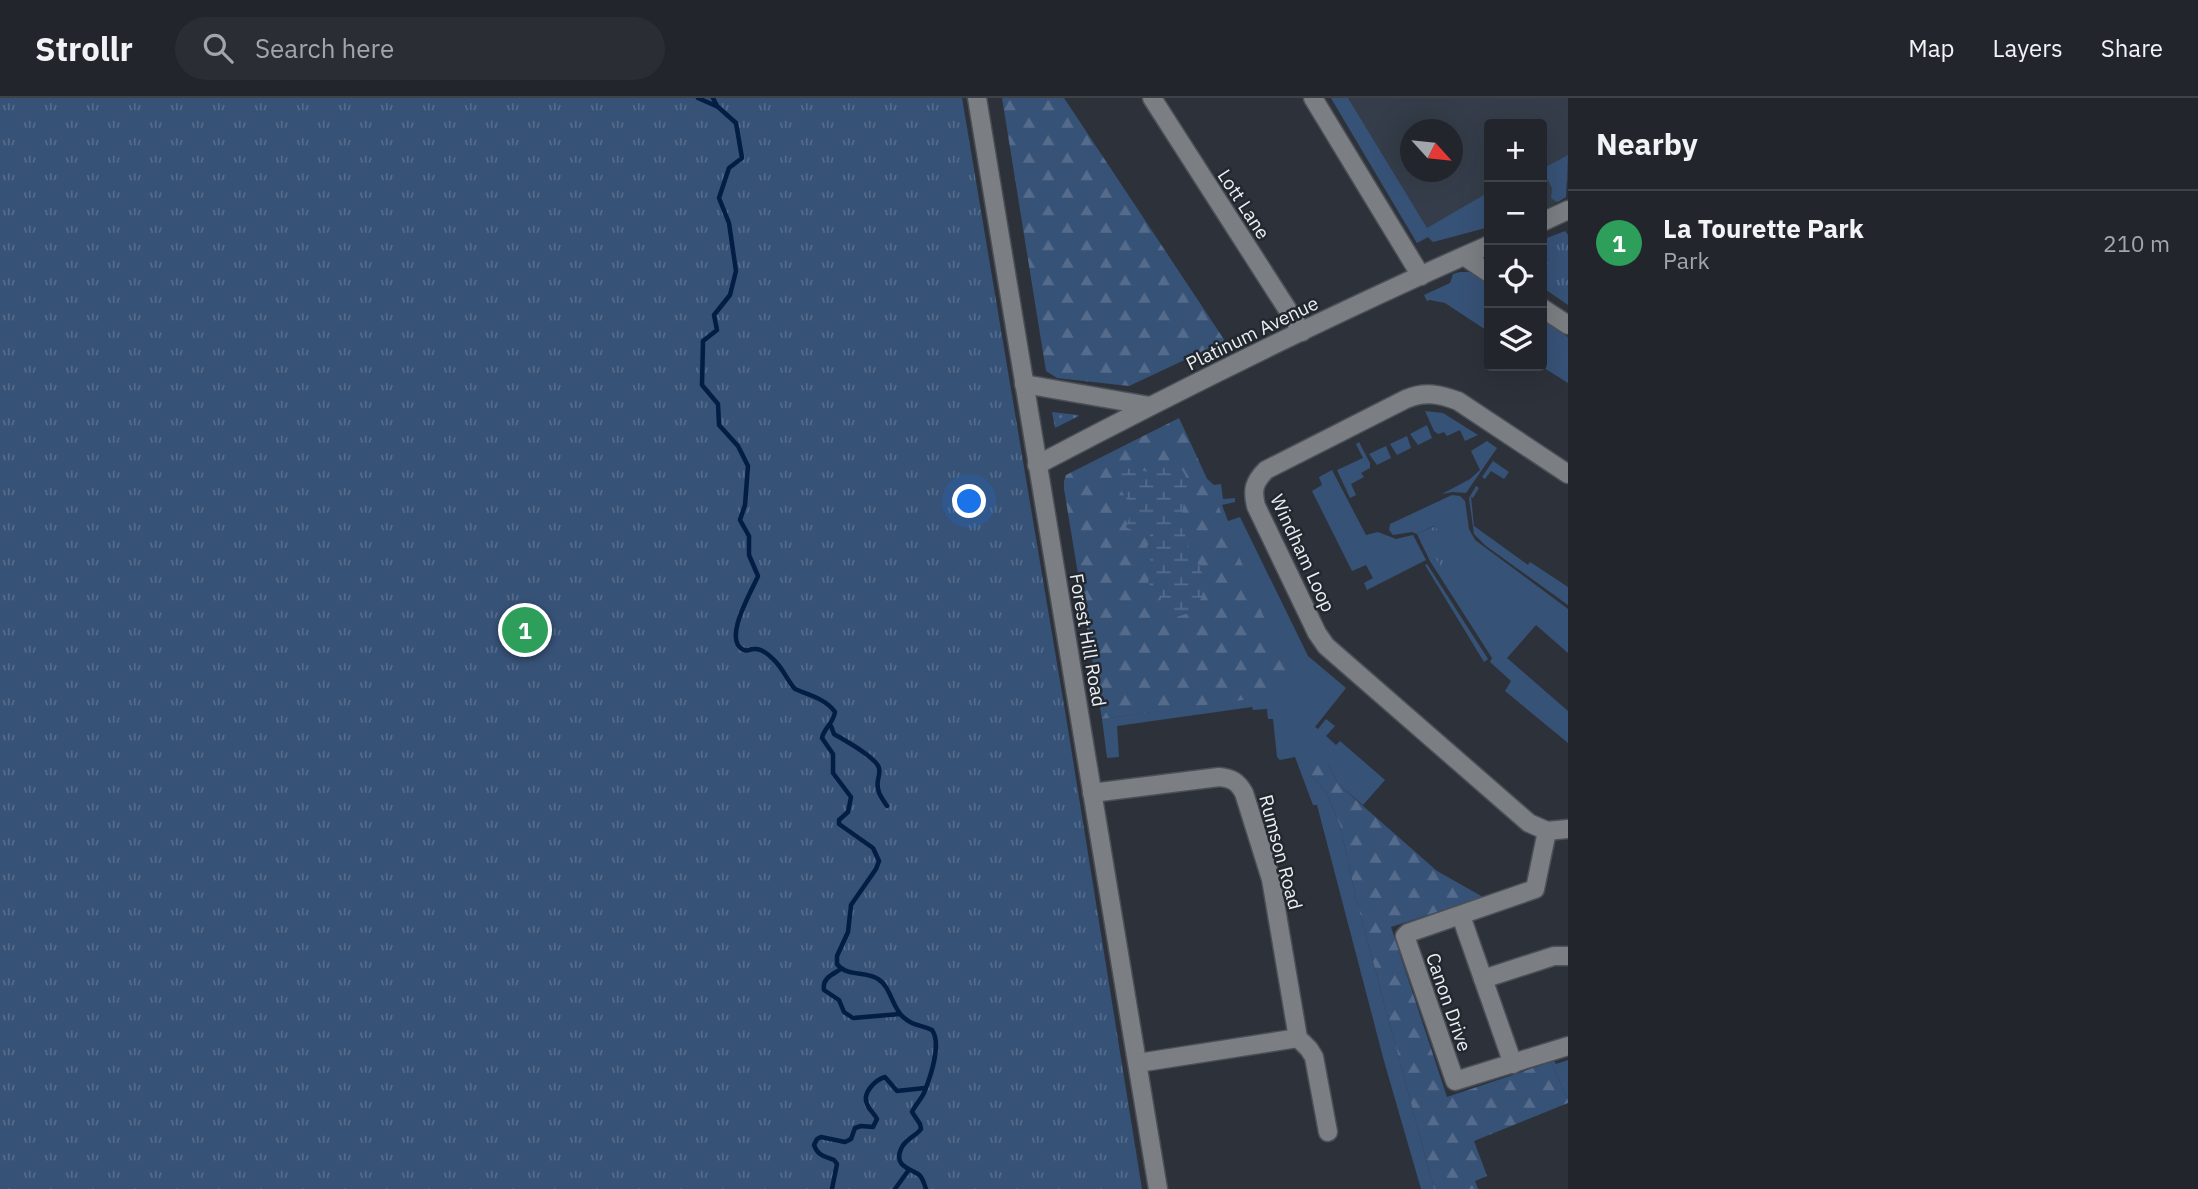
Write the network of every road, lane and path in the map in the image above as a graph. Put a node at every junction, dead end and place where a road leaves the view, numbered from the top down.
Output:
1 (977, 98) edge
2 (1152, 98) edge
3 (1313, 98) edge
4 (1568, 210) edge
5 (1547, 220) edge
6 (1484, 247) edge
7 (1464, 256) junction
8 (1484, 270) edge
9 (1421, 276) junction
10 (1547, 311) edge
11 (1568, 325) edge
12 (1301, 332) junction
13 (1024, 384) junction
14 (1150, 406) junction
15 (1037, 465) junction
16 (1568, 474) edge
17 (1092, 793) junction
18 (1568, 830) edge
19 (1547, 831) junction
20 (1461, 916) junction
21 (1568, 956) edge
22 (1483, 979) junction
23 (1298, 1038) junction
24 (1568, 1046) edge
25 (1138, 1063) junction
26 (1513, 1064) junction
27 (1328, 1132) dead end
28 (1158, 1189) edge

1 - 13 street, Forest Hill Road
2 - 12 street, Lott Lane
3 - 9 street
4 - 5 street
6 - 7 street, Platinum Avenue
7 - 8 street
7 - 9 street, Platinum Avenue
9 - 12 street, Platinum Avenue
10 - 11 street
12 - 14 street, Platinum Avenue
13 - 14 street
13 - 15 street, Forest Hill Road
14 - 15 street, Platinum Avenue
15 - 17 street, Forest Hill Road
16 - 19 street, Windham Loop
17 - 23 street, Rumson Road
17 - 25 street, Forest Hill Road
18 - 19 street
19 - 20 street, Canon Drive
20 - 22 street, Canon Drive
20 - 26 street, Canon Drive
21 - 22 street, Canon Drive
22 - 26 street, Canon Drive
23 - 25 street
23 - 27 street, Rumson Road
24 - 26 street, Canon Drive
25 - 28 street, Forest Hill Road

